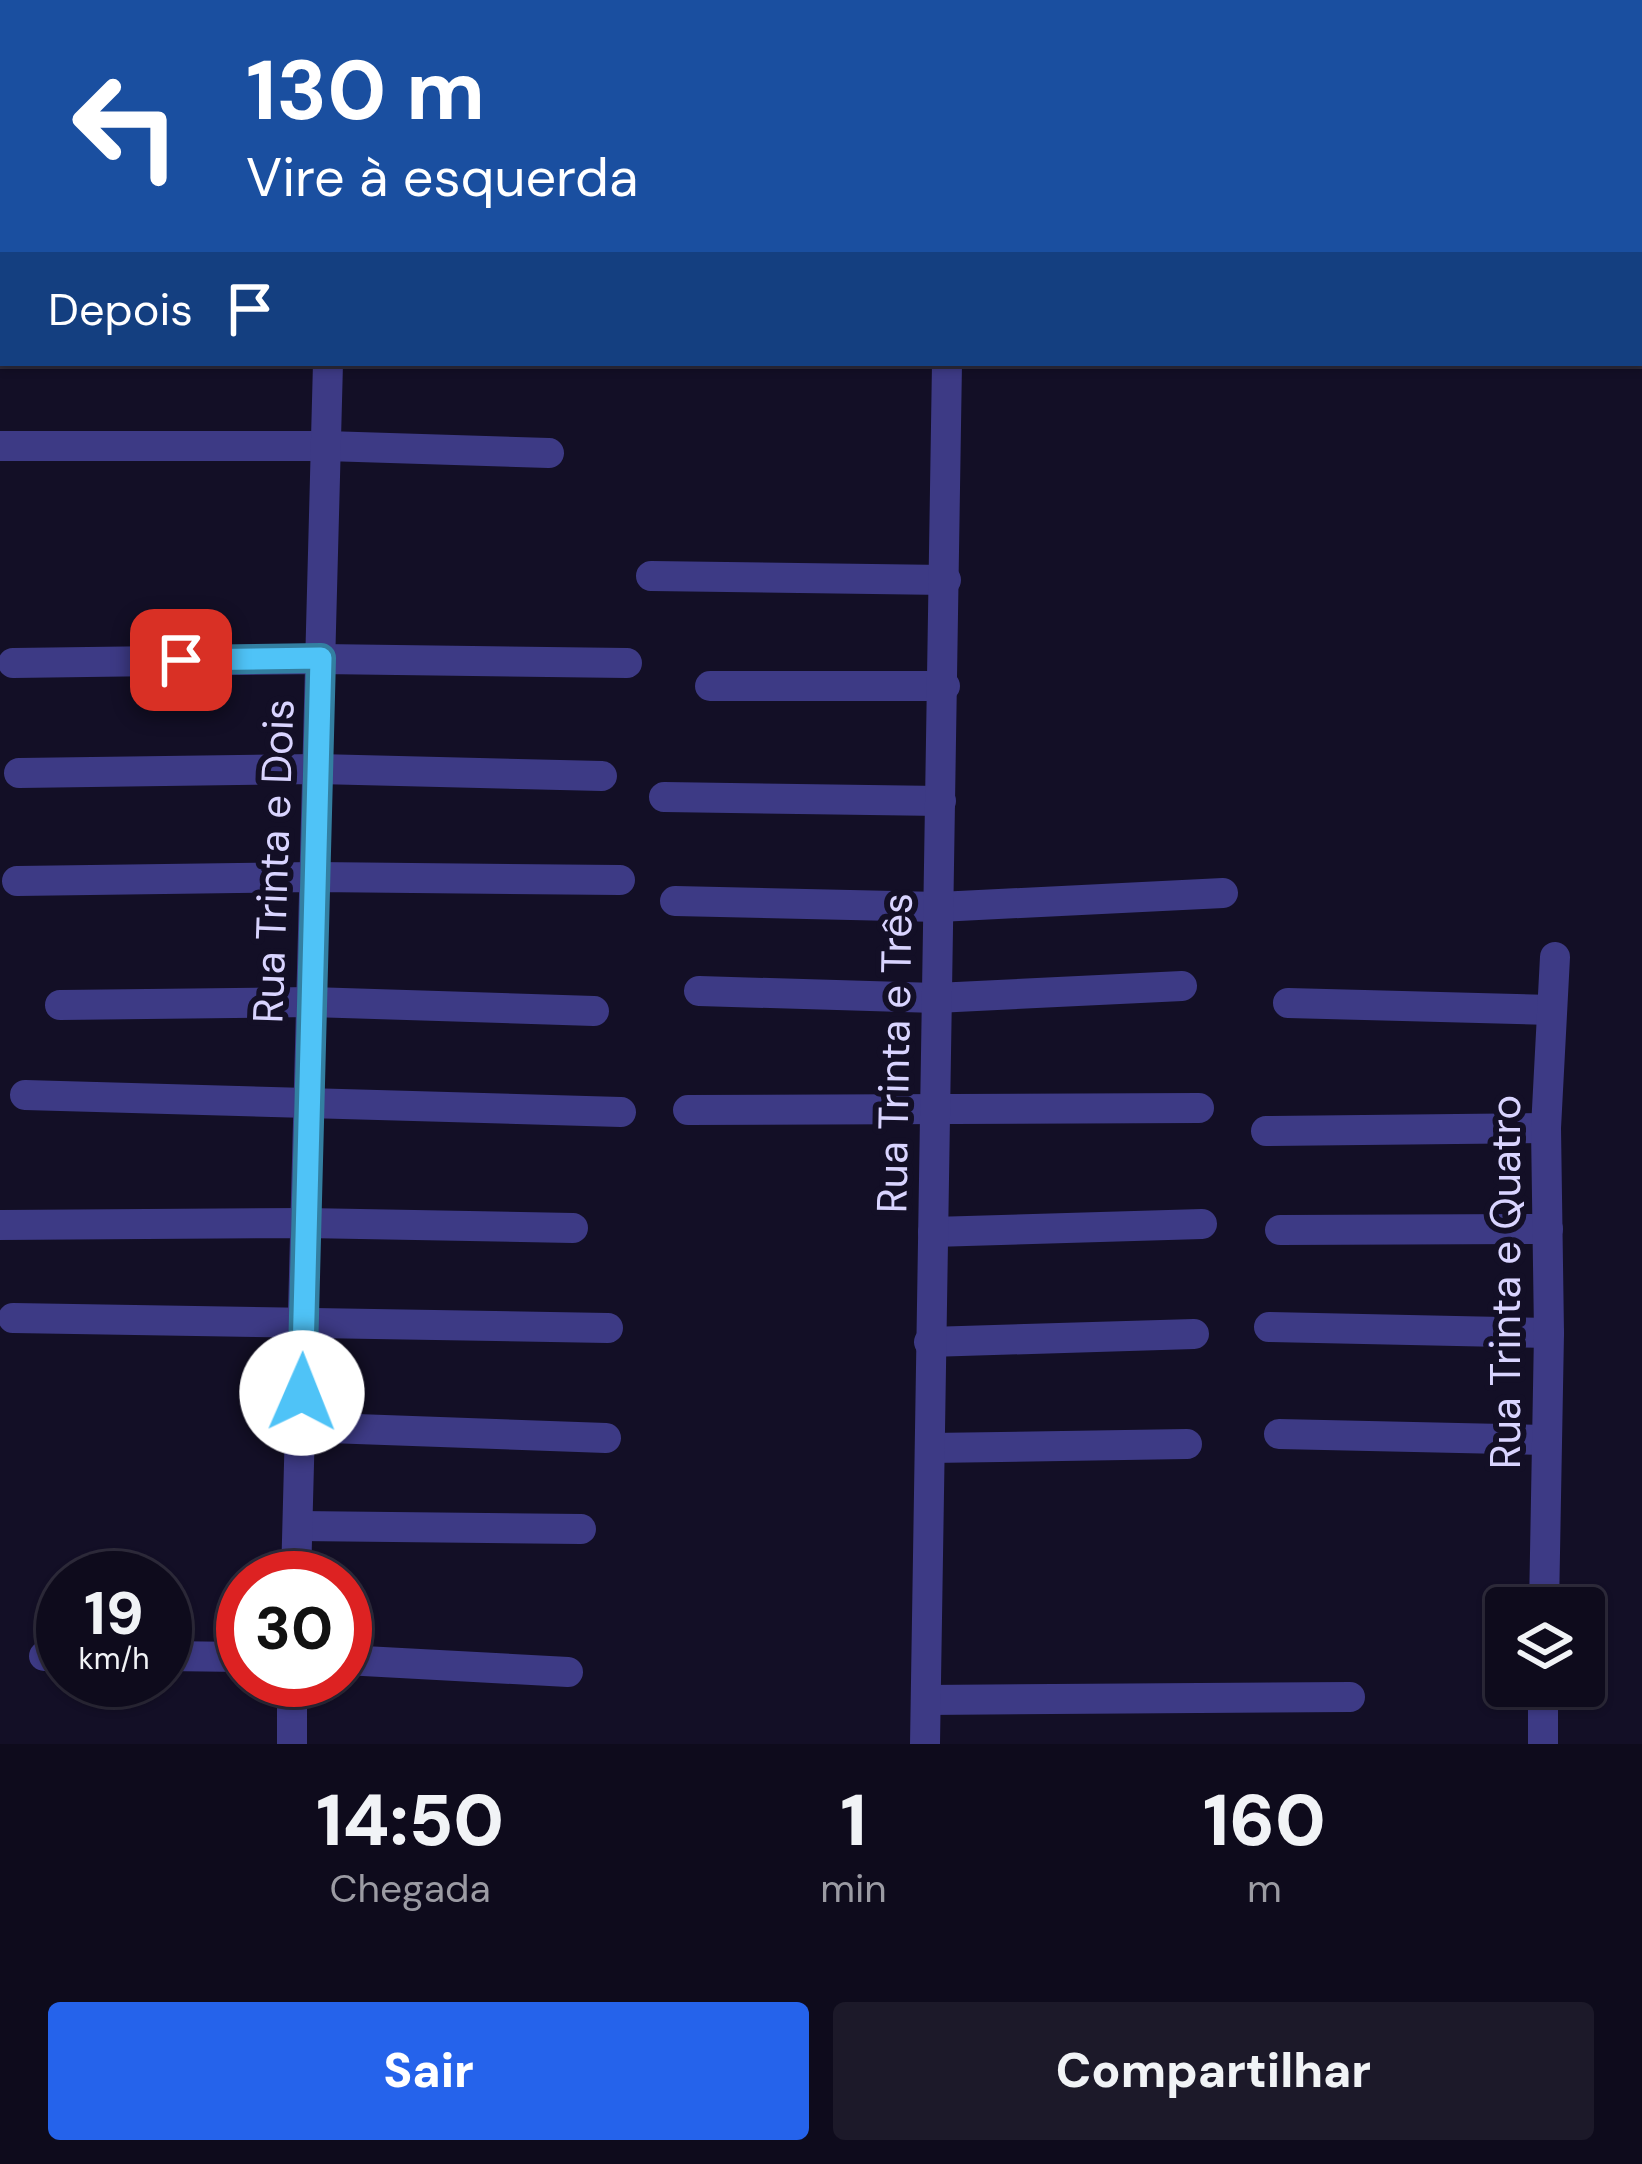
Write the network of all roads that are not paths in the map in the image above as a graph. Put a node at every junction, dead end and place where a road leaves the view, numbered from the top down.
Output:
1 (328, 366) edge
2 (947, 366) edge
3 (0, 446) edge
4 (326, 446) junction
5 (550, 453) dead end
6 (651, 576) dead end
7 (946, 580) junction
8 (321, 658) junction
9 (13, 663) dead end
10 (627, 663) dead end
11 (710, 686) dead end
12 (945, 686) junction
13 (318, 769) junction
14 (20, 773) dead end
15 (602, 776) dead end
16 (664, 796) dead end
17 (941, 801) junction
18 (315, 877) junction
19 (620, 880) dead end
20 (17, 881) dead end
21 (1223, 892) dead end
22 (675, 901) dead end
23 (939, 907) junction
24 (1555, 956) dead end
25 (1182, 986) dead end
26 (699, 992) dead end
27 (936, 998) junction
28 (310, 1001) junction
29 (1288, 1003) dead end
30 (60, 1005) dead end
31 (1551, 1010) junction
32 (594, 1011) dead end
33 (25, 1096) dead end
34 (309, 1100) junction
35 (1199, 1108) dead end
36 (688, 1110) dead end
37 (937, 1110) junction
38 (621, 1112) dead end
39 (1546, 1128) junction
40 (1266, 1131) dead end
41 (306, 1222) junction
42 (1202, 1224) dead end
43 (1, 1225) edge
44 (573, 1228) dead end
45 (1548, 1229) junction
46 (1280, 1230) dead end
47 (933, 1232) junction
48 (14, 1318) dead end
49 (304, 1324) junction
50 (1269, 1327) dead end
51 (608, 1328) dead end
52 (1550, 1333) junction
53 (1194, 1334) dead end
54 (929, 1342) junction
55 (301, 1427) junction
56 (1279, 1434) dead end
57 (606, 1438) dead end
58 (1546, 1440) junction
59 (1187, 1444) dead end
60 (930, 1448) junction
61 (298, 1526) junction
62 (581, 1529) dead end
63 (297, 1551) edge
64 (1544, 1587) edge
65 (372, 1661) edge
66 (568, 1672) dead end
67 (1350, 1696) dead end
68 (926, 1700) junction
69 (292, 1707) edge
70 (1544, 1707) edge
71 (292, 1744) edge
72 (925, 1744) edge
73 (1543, 1744) edge

1 - 4 street, Rua Trinta e Dois
2 - 7 street, Rua Trinta e Três
3 - 4 street
4 - 5 street
4 - 8 street, Rua Trinta e Dois
6 - 7 street
7 - 12 street, Rua Trinta e Três
8 - 9 street
8 - 10 street
8 - 13 street, Rua Trinta e Dois
11 - 12 street
12 - 17 street, Rua Trinta e Três
13 - 14 street
13 - 15 street
13 - 18 street, Rua Trinta e Dois
16 - 17 street
17 - 23 street, Rua Trinta e Três
18 - 19 street
18 - 20 street
18 - 28 street, Rua Trinta e Dois
21 - 23 street
22 - 23 street
23 - 27 street, Rua Trinta e Três
24 - 31 street, Rua Trinta e Quatro
25 - 27 street
26 - 27 street
27 - 37 street, Rua Trinta e Três
28 - 30 street
28 - 32 street
28 - 34 street, Rua Trinta e Dois
29 - 31 street
31 - 39 street, Rua Trinta e Quatro
33 - 34 street
34 - 38 street
34 - 41 street, Rua Trinta e Dois
35 - 37 street
36 - 37 street
37 - 47 street, Rua Trinta e Três
39 - 40 street
39 - 45 street, Rua Trinta e Quatro
41 - 43 street
41 - 44 street
41 - 49 street, Rua Trinta e Dois
42 - 47 street
45 - 46 street
45 - 52 street, Rua Trinta e Quatro
47 - 54 street, Rua Trinta e Três
48 - 49 street
49 - 51 street
49 - 55 street, Rua Trinta e Dois
50 - 52 street
52 - 58 street, Rua Trinta e Quatro
53 - 54 street
54 - 60 street, Rua Trinta e Três
55 - 57 street
55 - 61 street, Rua Trinta e Dois
56 - 58 street
58 - 64 street, Rua Trinta e Quatro
59 - 60 street
60 - 68 street, Rua Trinta e Três
61 - 62 street
61 - 63 street, Rua Trinta e Dois
65 - 66 street
67 - 68 street
68 - 72 street, Rua Trinta e Três
69 - 71 street
70 - 73 street

